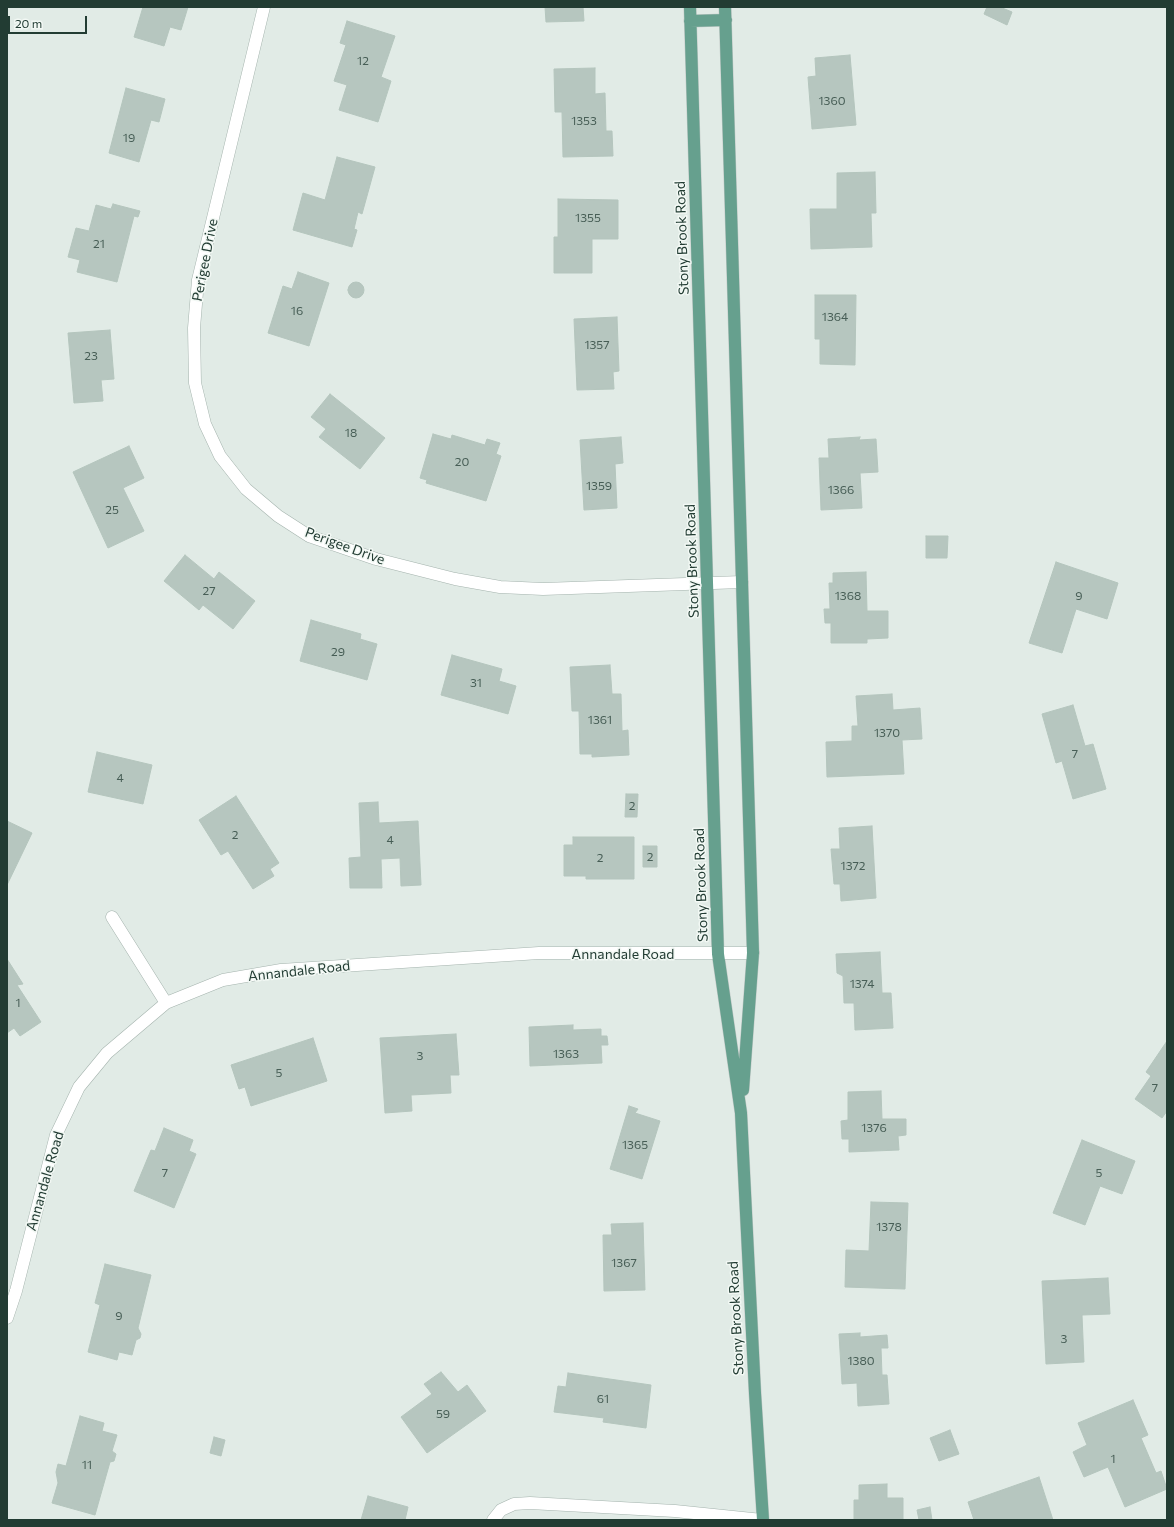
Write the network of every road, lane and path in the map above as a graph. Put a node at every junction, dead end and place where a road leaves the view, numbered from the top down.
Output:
1 (264, 7) edge
2 (690, 7) edge
3 (725, 7) edge
4 (726, 20) junction
5 (690, 21) junction
6 (742, 582) junction
7 (708, 583) junction
8 (112, 917) dead end
9 (753, 953) junction
10 (718, 954) junction
11 (166, 1003) junction
12 (741, 1114) junction
13 (7, 1318) edge
14 (493, 1520) edge
15 (763, 1520) edge

1 - 7 street, Perigee Drive
2 - 5 main road, Stony Brook Road
3 - 4 main road, Stony Brook Road
4 - 5 main road
4 - 6 main road, Stony Brook Road
5 - 7 main road, Stony Brook Road
6 - 7 street, Perigee Drive
6 - 9 main road, Stony Brook Road
7 - 10 main road, Stony Brook Road
8 - 11 street
9 - 10 street, Annandale Road
9 - 12 main road, Stony Brook Road
10 - 11 street, Annandale Road
10 - 12 main road, Stony Brook Road
11 - 13 street, Annandale Road
12 - 15 main road, Stony Brook Road
14 - 15 street

